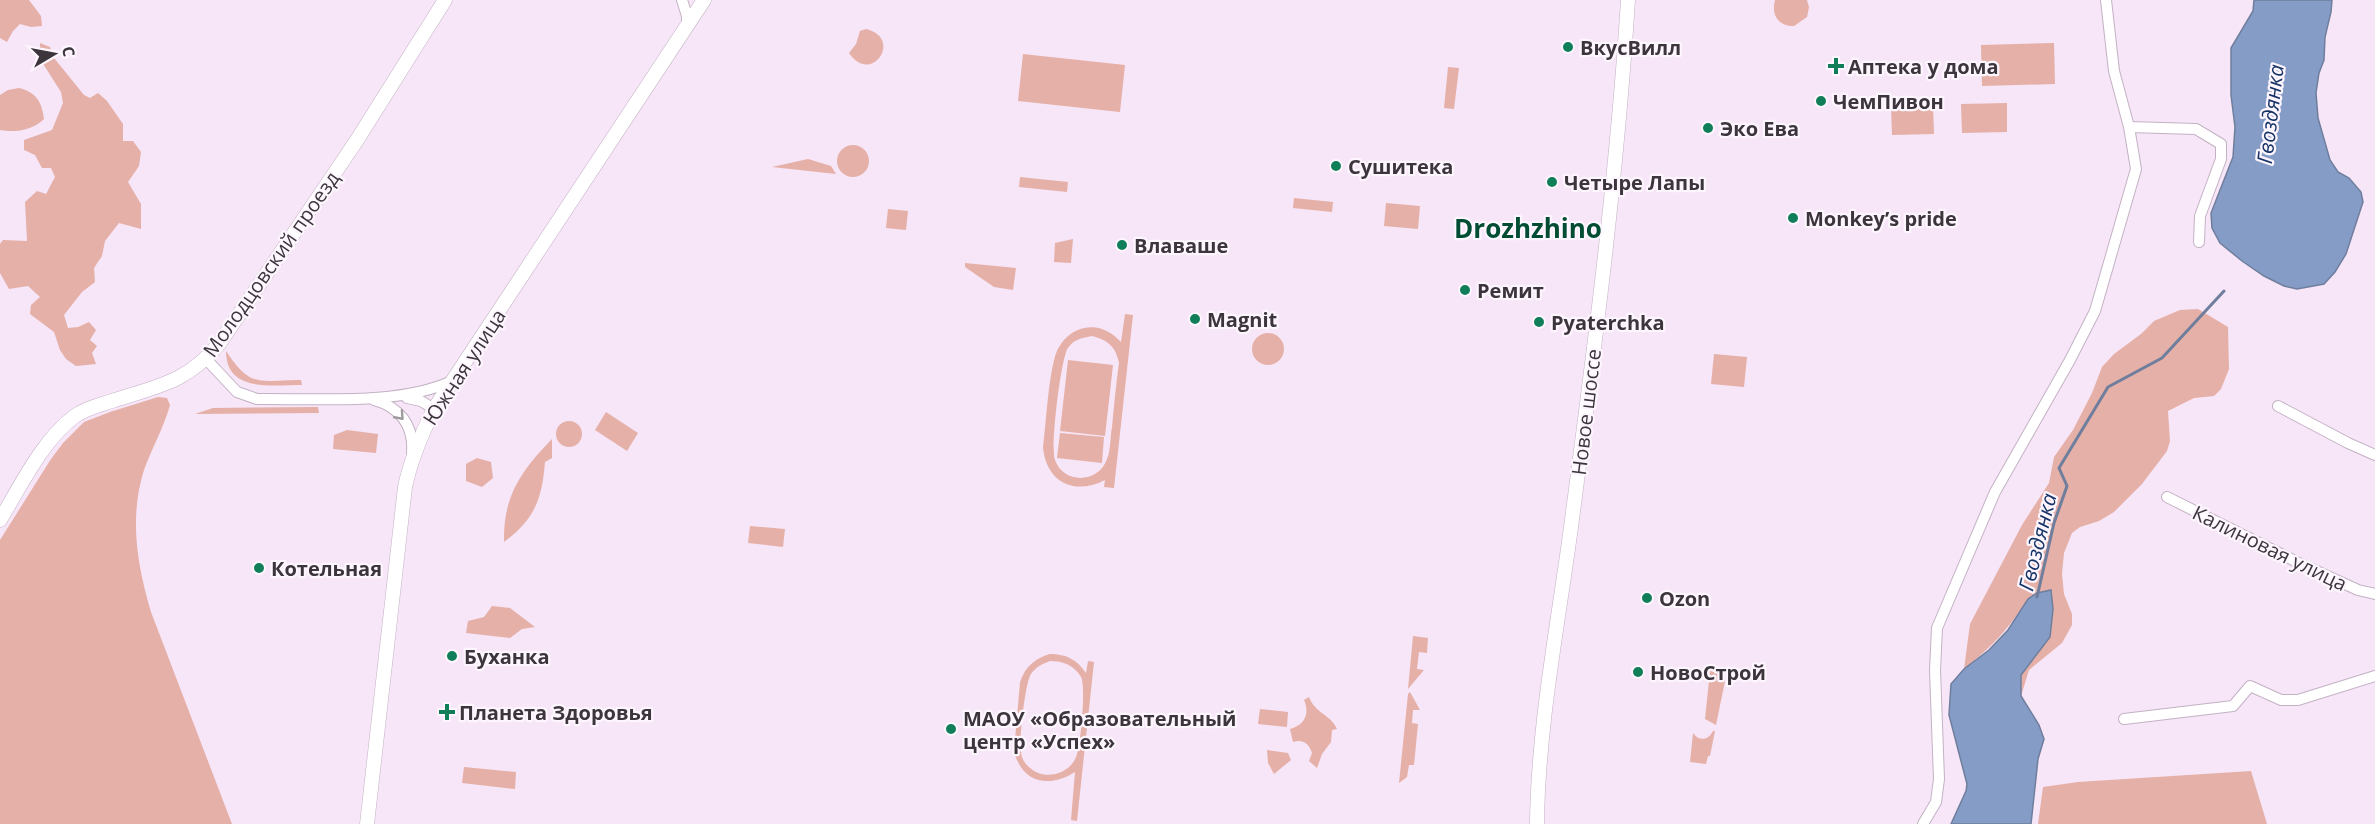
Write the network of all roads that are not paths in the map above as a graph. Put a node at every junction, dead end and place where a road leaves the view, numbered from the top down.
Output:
1 (445, 0) edge
2 (682, 0) edge
3 (1628, 0) edge
4 (2106, 0) edge
5 (700, 1) edge
6 (687, 27) junction
7 (2130, 128) junction
8 (2199, 242) dead end
9 (206, 359) junction
10 (454, 380) junction
11 (398, 396) junction
12 (359, 398) junction
13 (2278, 406) dead end
14 (434, 409) junction
15 (2375, 455) edge
16 (411, 459) junction
17 (2167, 497) dead end
18 (0, 520) edge
19 (2375, 594) edge
20 (2375, 676) edge
21 (2124, 718) dead end
22 (367, 824) edge
23 (1537, 824) edge
24 (1923, 824) edge

1 - 9 street, Молодцовский проезд
2 - 6 street
3 - 23 street, Новое шоссе
4 - 7 street
5 - 6 street, Южная улица
6 - 10 street, Южная улица
7 - 8 street
7 - 24 street
9 - 12 street
9 - 18 street, Молодцовский проезд
10 - 11 street
10 - 14 street, Южная улица
11 - 12 street
11 - 14 street
12 -> 16 street
13 - 15 street
14 - 16 street, Южная улица
16 - 22 street, Южная улица
17 - 19 street, Калиновая улица
20 - 21 street

